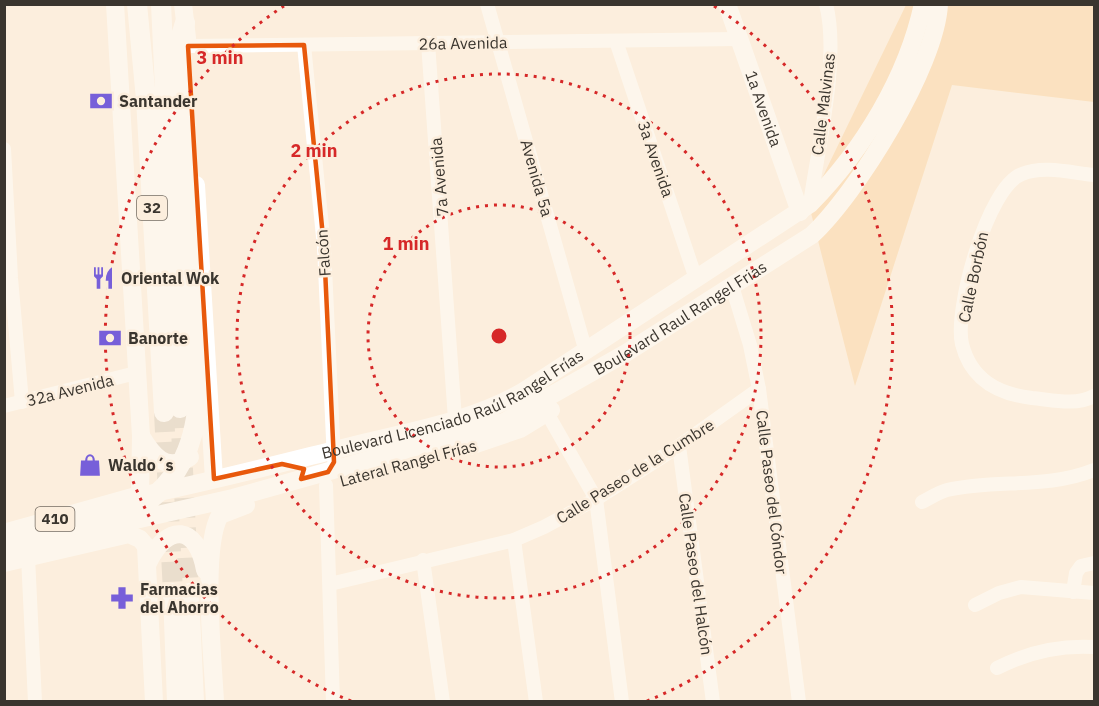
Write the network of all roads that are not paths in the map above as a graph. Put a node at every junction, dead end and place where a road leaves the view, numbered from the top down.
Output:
1 (116, 4) edge
2 (137, 4) edge
3 (161, 4) edge
4 (487, 4) edge
5 (727, 4) edge
6 (826, 4) edge
7 (923, 4) edge
8 (939, 4) edge
9 (184, 14) edge
10 (738, 39) junction
11 (616, 40) junction
12 (499, 42) junction
13 (428, 43) junction
14 (304, 45) junction
15 (188, 46) junction
16 (4, 149) edge
17 (1095, 175) edge
18 (805, 208) junction
19 (8, 278) edge
20 (696, 279) junction
21 (732, 286) junction
22 (586, 352) junction
23 (605, 365) junction
24 (136, 373) junction
25 (759, 389) junction
26 (1095, 396) edge
27 (22, 402) junction
28 (4, 406) edge
29 (188, 410) junction
30 (547, 413) junction
31 (455, 419) junction
32 (141, 436) junction
33 (679, 446) junction
34 (333, 456) junction
35 (367, 461) joint
36 (282, 464) junction
37 (1095, 470) edge
38 (209, 481) junction
39 (326, 485) junction
40 (294, 493) junction
41 (140, 496) junction
42 (596, 499) junction
43 (922, 502) dead end
44 (106, 505) junction
45 (81, 532) junction
46 (4, 534) edge
47 (117, 536) junction
48 (514, 540) junction
49 (4, 552) edge
50 (147, 554) junction
51 (28, 557) junction
52 (423, 560) junction
53 (4, 563) edge
54 (1095, 563) edge
55 (330, 584) junction
56 (210, 592) junction
57 (1073, 592) junction
58 (1095, 593) edge
59 (975, 605) dead end
60 (1095, 647) edge
61 (997, 668) dead end
62 (35, 702) edge
63 (154, 702) edge
64 (177, 702) edge
65 (194, 702) edge
66 (215, 702) edge
67 (333, 702) edge
68 (443, 702) edge
69 (536, 702) edge
70 (622, 702) edge
71 (713, 702) edge
72 (799, 702) edge

1 - 24 street
2 - 29 main road, 32
3 - 29 main road, 32
4 - 12 street, Avenida 5a
5 - 10 street, 1a Avenida
6 - 18 street, Calle Malvinas
7 - 18 street, Boulevard Licenciado Raúl Rangel Frías
8 - 21 street, Boulevard Raul Rangel Frias / 410
9 - 15 street
9 - 29 main road
10 - 11 street, 26a Avenida
10 - 18 street, 1a Avenida
11 - 12 street, 26a Avenida
11 - 20 street, 3a Avenida
12 - 13 street, 26a Avenida
12 - 22 street, Avenida 5a
13 - 14 street, 26a Avenida
13 - 31 street, 7a Avenida
14 - 15 street, 26a Avenida
14 - 34 street, Falcón
15 - 29 street
16 - 19 street
17 - 26 street, Calle Borbón
18 - 20 street, Boulevard Licenciado Raúl Rangel Frías
19 - 27 street
20 - 22 street, Boulevard Licenciado Raúl Rangel Frías
21 - 23 street, Boulevard Raul Rangel Frias / 410
21 - 25 street, Calle Paseo del Cóndor
22 - 31 street, Boulevard Licenciado Raúl Rangel Frías
23 - 30 street, Lateral Rangel Frías
23 - 35 street, Boulevard Raul Rangel Frias / 410
24 - 27 street, 32a Avenida
24 - 32 street
25 - 33 street, Calle Paseo de la Cumbre
25 - 72 street, Calle Paseo del Cóndor
27 - 28 street, 32a Avenida
29 - 32 street
29 - 38 street
29 - 45 main road
30 - 39 street, Lateral Rangel Frías
30 - 42 street
31 - 34 street, Boulevard Licenciado Raúl Rangel Frías
32 - 41 street
33 - 42 street, Calle Paseo de la Cumbre
33 - 71 street, Calle Paseo del Halcón
34 - 36 street, Boulevard Licenciado Raúl Rangel Frías / 410
34 - 39 street
35 - 45 street, Boulevard Licenciado Raúl Rangel Frías / 410
36 - 38 street, Boulevard Licenciado Raúl Rangel Frías / 410
36 - 40 street
37 - 43 street
38 - 41 street, Boulevard Licenciado Raúl Rangel Frías / 410
38 - 50 street
39 - 40 street, Lateral Rangel Frías
39 - 55 street
40 - 56 street, Lateral Rangel Frías
41 - 44 main road, Boulevard Licenciado Raúl Rangel Frías / 410
42 - 48 street, Calle Paseo de la Cumbre
42 - 70 street
44 - 46 main road, Boulevard Licenciado Raúl Rangel Frías / 410
44 - 47 main road
45 - 49 main road, Boulevard Licenciado Raúl Rangel Frías / 410
47 - 50 street
47 - 51 street
48 - 52 street, Calle Paseo de la Cumbre
48 - 69 street
50 - 56 street
50 - 63 street
51 - 53 street
51 - 62 street
52 - 55 street, Calle Paseo de la Cumbre
52 - 68 street
54 - 57 street
55 - 67 street
56 - 66 street
57 - 58 street
57 - 59 street
60 - 61 street
64 - 65 main road

